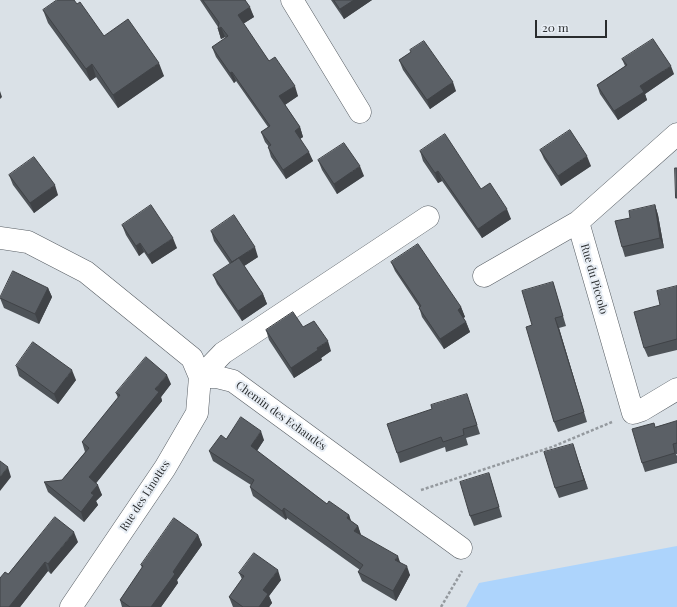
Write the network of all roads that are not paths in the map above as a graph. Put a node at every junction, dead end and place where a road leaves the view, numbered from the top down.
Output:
1 (292, 0) edge
2 (360, 112) dead end
3 (677, 134) edge
4 (428, 217) dead end
5 (578, 222) junction
6 (0, 238) edge
7 (484, 276) dead end
8 (200, 377) junction
9 (677, 389) edge
10 (461, 548) road end
11 (71, 607) edge

1 - 2 street
3 - 5 street
4 - 8 street
5 - 7 street
5 - 9 street, Rue du Piccolo
6 - 8 street
8 - 10 street, Chemin des Echaudés
8 - 11 street, Rue des Linottes

